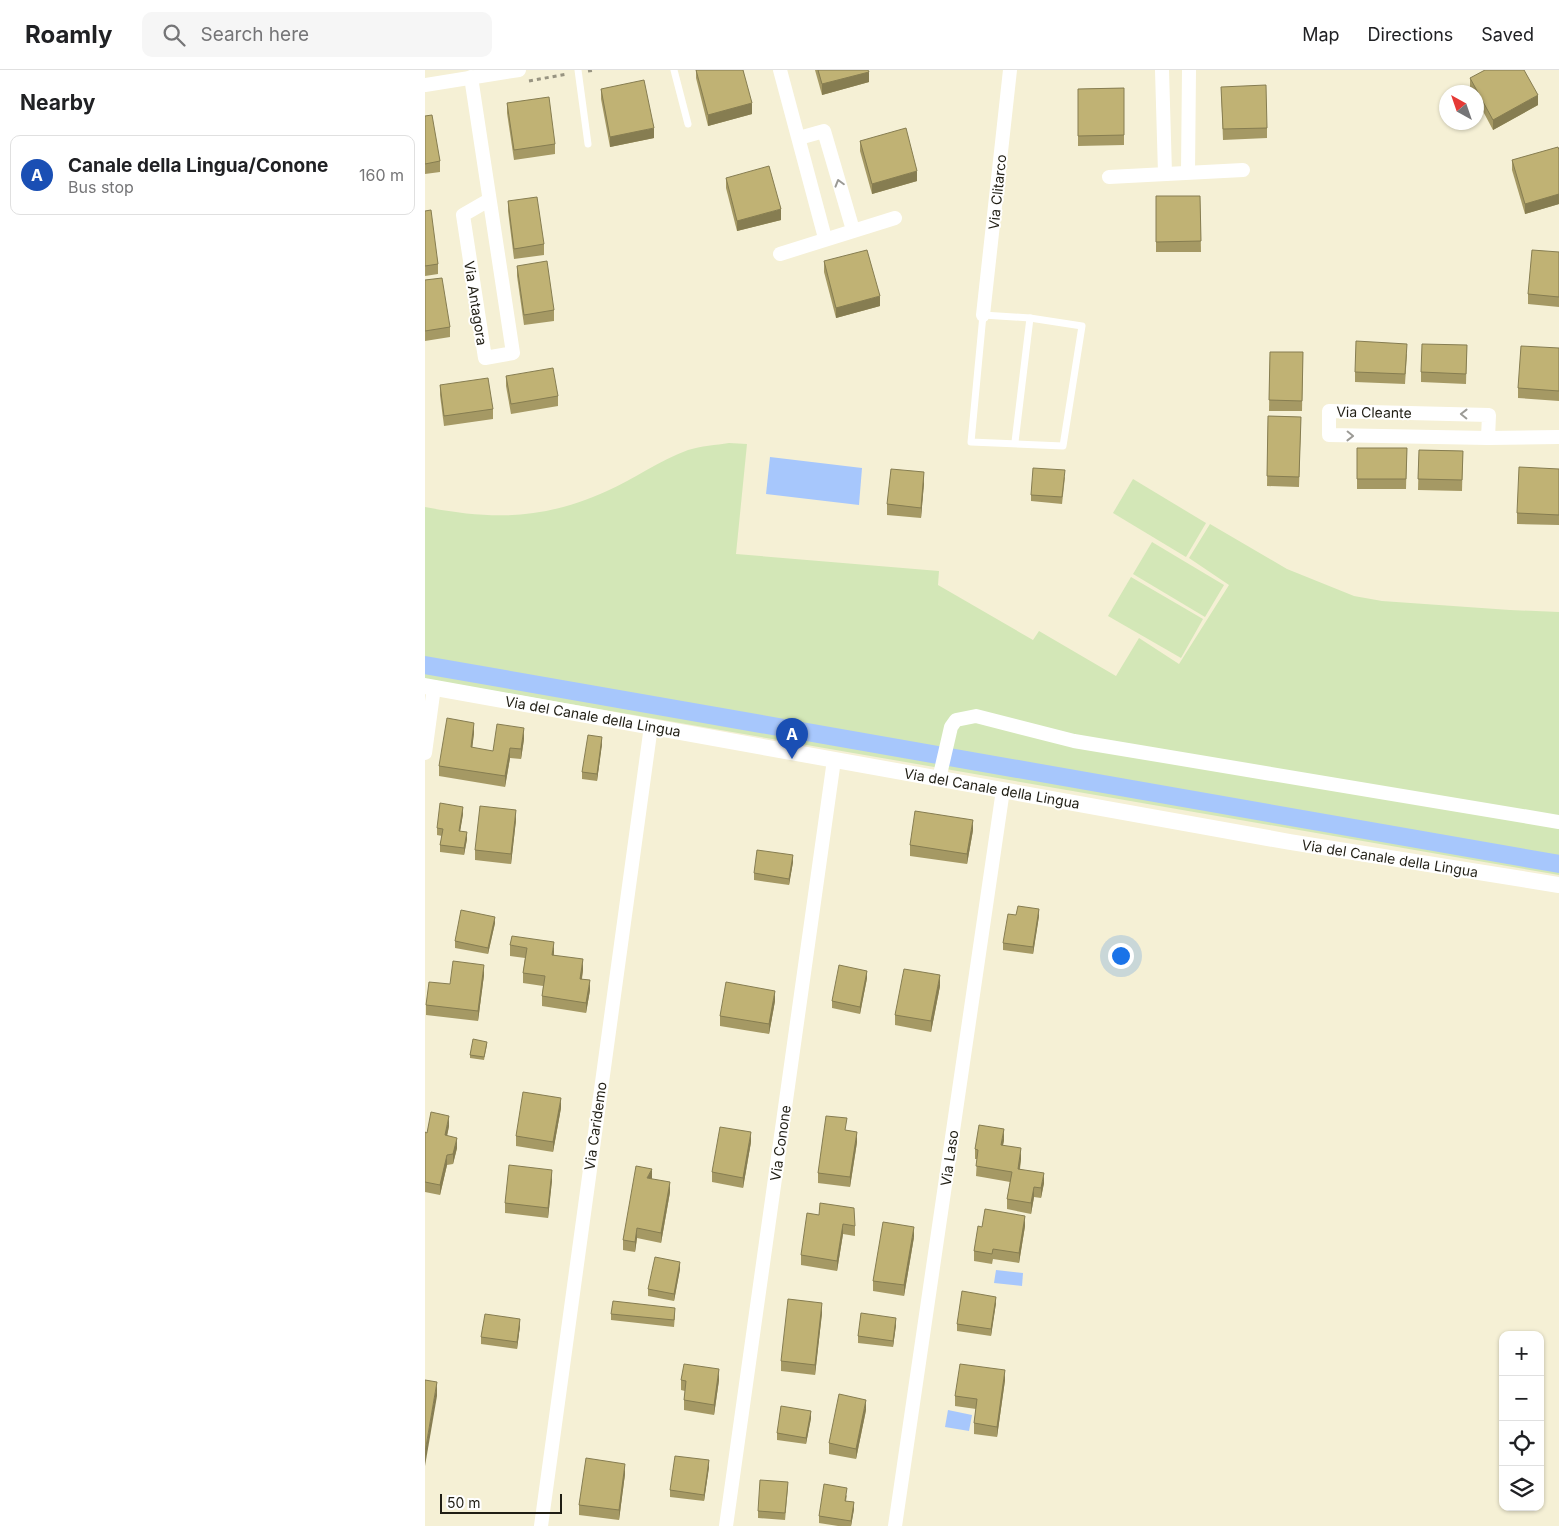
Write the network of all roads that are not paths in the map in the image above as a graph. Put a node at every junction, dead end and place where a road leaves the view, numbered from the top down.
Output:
1 (519, 70) edge
2 (578, 70) edge
3 (674, 70) edge
4 (780, 70) edge
5 (1010, 70) edge
6 (1162, 70) edge
7 (1189, 70) edge
8 (501, 71) edge
9 (471, 77) junction
10 (425, 85) edge
11 (688, 124) dead end
12 (799, 138) junction
13 (588, 144) dead end
14 (1243, 170) dead end
15 (1188, 172) junction
16 (1165, 173) junction
17 (1109, 177) dead end
18 (489, 200) junction
19 (895, 218) dead end
20 (853, 230) junction
21 (825, 238) junction
22 (780, 254) dead end
23 (983, 315) junction
24 (1029, 318) junction
25 (1559, 437) edge
26 (1488, 438) junction
27 (1015, 442) junction
28 (429, 686) edge
29 (651, 726) junction
30 (425, 753) edge
31 (834, 760) junction
32 (941, 771) junction
33 (1003, 790) junction
34 (1559, 822) edge
35 (1559, 885) edge
36 (541, 1526) edge
37 (726, 1526) edge
38 (895, 1526) edge

1 - 8 street
2 - 13 lane
3 - 11 lane
4 - 12 street
5 - 23 street, Via Clitarco
6 - 16 street
7 - 15 street
8 - 9 street
9 - 10 street
9 - 18 street, Via Antagora
20 -> 12 street
12 - 21 street
14 - 15 street
15 - 16 street
16 - 17 street
18 - 18 street, Via Antagora
19 - 20 street
20 - 21 street
21 - 22 street
23 - 24 lane, Via Clitarco
23 - 27 lane, Via Clitarco
24 - 27 lane
24 - 27 lane, Via Clitarco
25 - 26 street, Via Cleante
26 -> 26 street, Via Cleante
28 - 29 street, Via del Canale della Lingua
28 - 30 street
29 - 31 street, Via del Canale della Lingua
29 - 36 street, Via Caridemo
31 - 32 street, Via del Canale della Lingua
31 - 37 street, Via Conone
32 - 33 street, Via del Canale della Lingua
32 - 34 street
33 - 35 street, Via del Canale della Lingua
33 - 38 street, Via Laso

